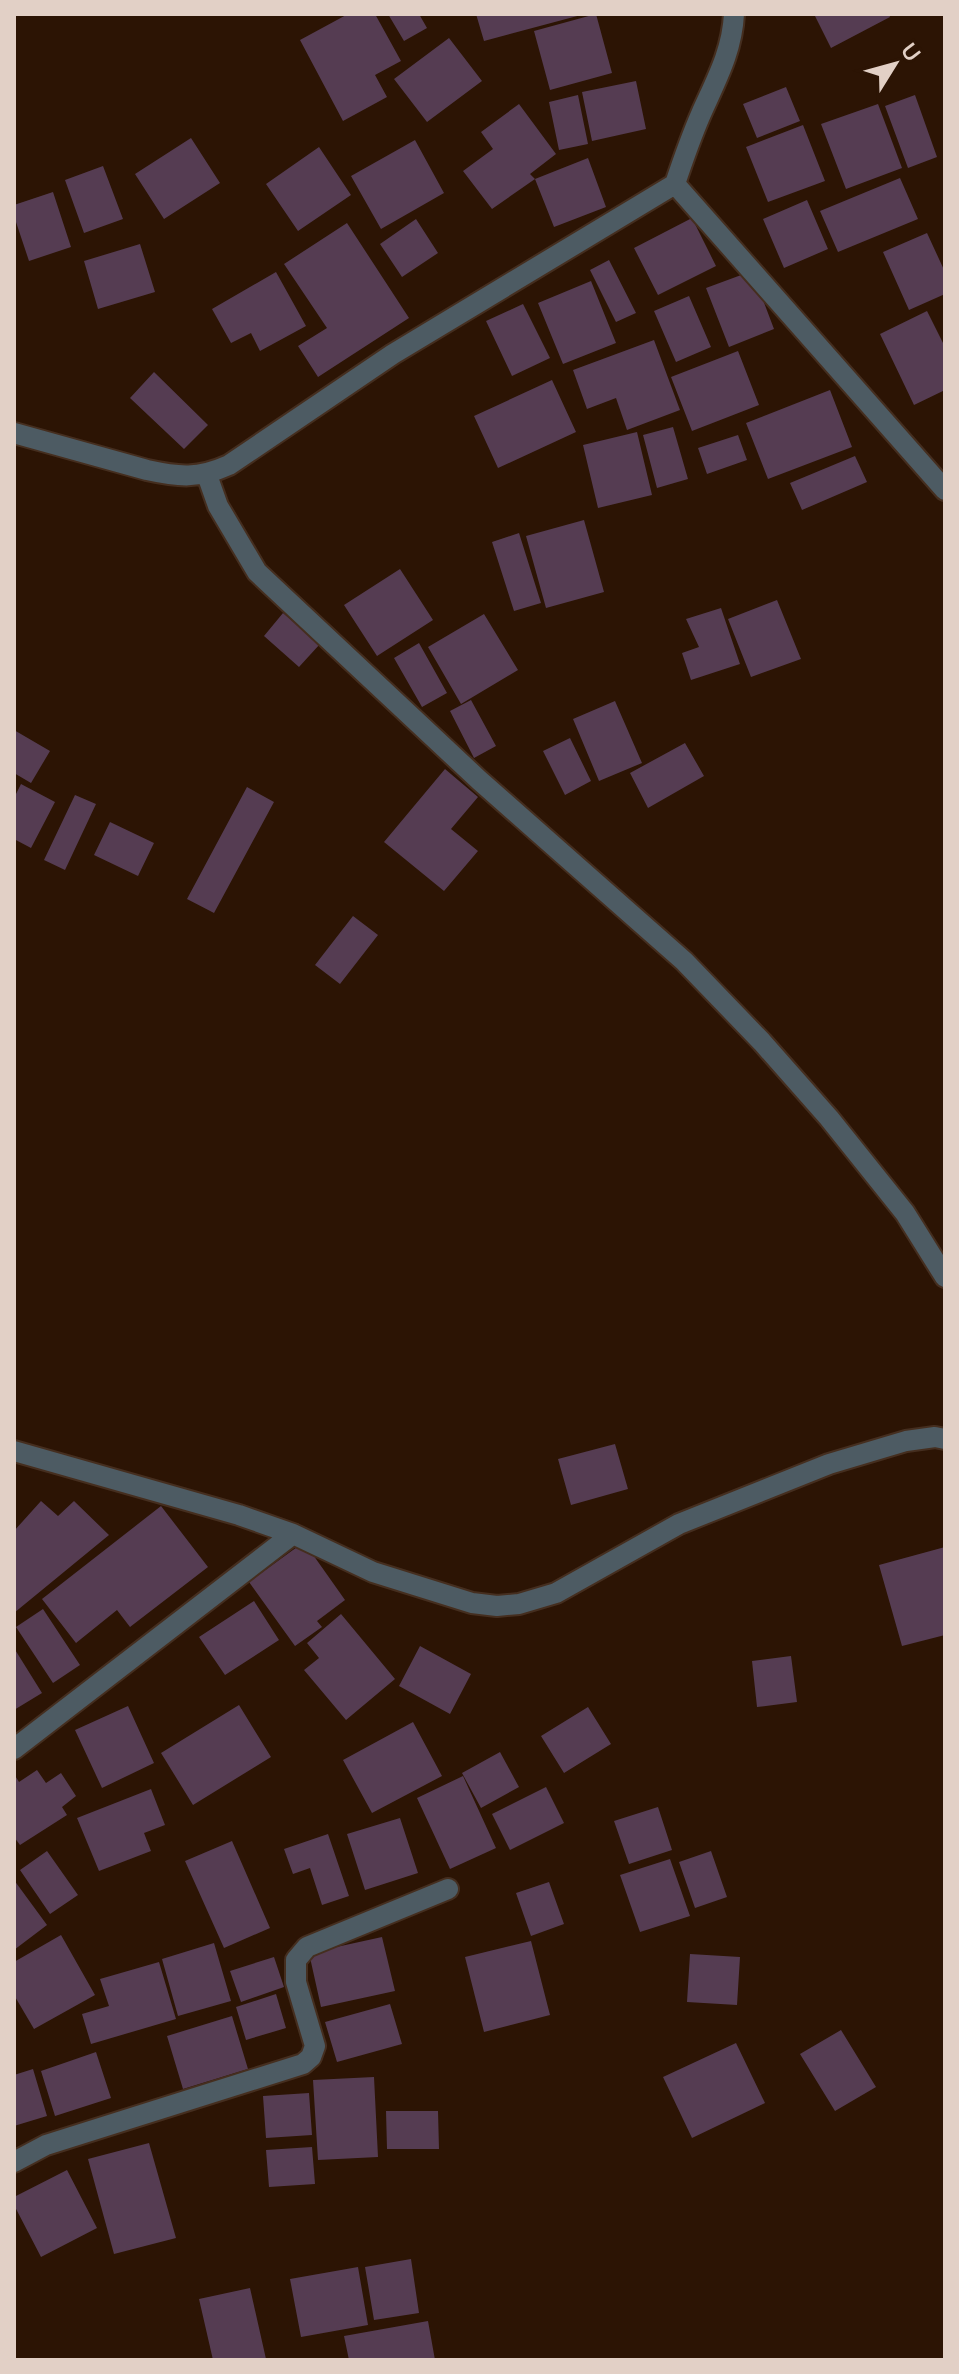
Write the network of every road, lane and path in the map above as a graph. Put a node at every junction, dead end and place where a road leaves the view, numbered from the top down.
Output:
1 (734, 14) edge
2 (675, 184) junction
3 (14, 433) edge
4 (207, 475) junction
5 (945, 490) edge
6 (945, 1277) edge
7 (945, 1439) edge
8 (14, 1451) edge
9 (293, 1534) junction
10 (14, 1749) edge
11 (448, 1889) dead end
12 (14, 2162) edge

1 - 2 street
2 - 4 street
2 - 5 street
3 - 4 street
4 - 6 street
7 - 9 street
8 - 9 street
9 - 10 street
11 - 12 street

